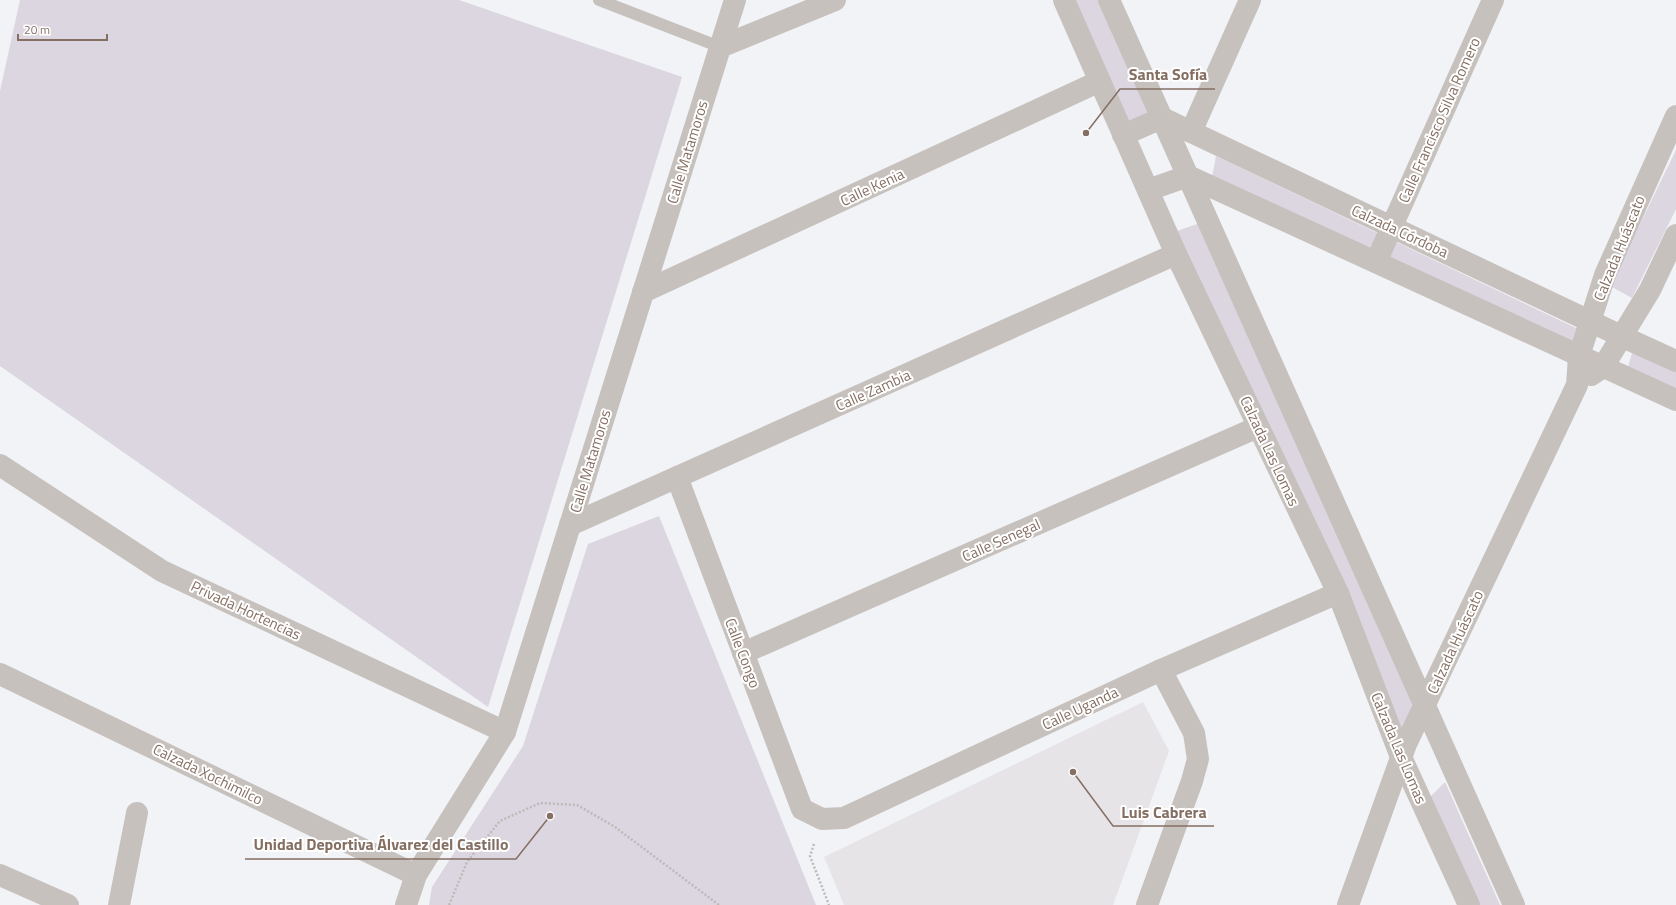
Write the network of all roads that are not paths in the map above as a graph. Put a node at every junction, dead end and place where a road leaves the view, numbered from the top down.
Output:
1 (599, 0) edge
2 (736, 0) edge
3 (835, 0) edge
4 (1064, 0) edge
5 (1109, 0) edge
6 (1250, 0) edge
7 (1493, 0) edge
8 (720, 47) junction
9 (1100, 81) junction
10 (1162, 118) junction
11 (1675, 122) edge
12 (1191, 132) junction
13 (1123, 135) junction
14 (1188, 176) junction
15 (1148, 190) junction
16 (1391, 227) junction
17 (1676, 235) edge
18 (1176, 254) junction
19 (1376, 262) junction
20 (643, 292) junction
21 (1590, 321) junction
22 (1621, 336) junction
23 (1579, 356) junction
24 (1676, 361) edge
25 (1603, 367) junction
26 (1578, 385) junction
27 (1676, 400) edge
28 (1258, 427) junction
29 (0, 465) edge
30 (677, 477) junction
31 (570, 525) junction
32 (1338, 594) junction
33 (743, 653) junction
34 (1161, 670) junction
35 (0, 674) edge
36 (1425, 706) junction
37 (505, 732) junction
38 (1401, 756) junction
39 (137, 813) dead end
40 (822, 818) joint
41 (0, 875) edge
42 (416, 875) junction
43 (68, 905) edge
44 (119, 905) edge
45 (406, 905) edge
46 (1147, 905) edge
47 (1348, 905) edge
48 (1468, 905) edge
49 (1514, 905) edge

1 - 8 lane
2 - 8 street, Calle Matamoros
3 - 8 street
4 - 9 street, Calzada Las Lomas
5 - 10 street
6 - 12 street
7 - 16 street, Calle Francisco Silva Romero
8 - 20 street, Calle Matamoros
9 - 13 street, Calzada Las Lomas
9 - 20 street, Calle Kenia
10 - 12 street, Calzada Córdoba
10 - 13 street
10 - 14 street
11 - 21 street, Calzada Huáscato
12 - 16 street, Calzada Córdoba
13 - 15 street, Calzada Las Lomas
14 - 15 street
14 - 19 street
14 - 36 street
15 - 18 street, Calzada Las Lomas
16 - 19 street, Calle Francisco Silva Romero
16 - 21 street, Calzada Córdoba
17 - 22 street, Calzada Huáscato
18 - 28 street, Calzada Las Lomas
18 - 30 street, Calle Zambia
19 - 23 street
20 - 31 street, Calle Matamoros
21 - 22 street, Calzada Córdoba
21 - 23 street, Calzada Huáscato
22 - 24 street, Calzada Córdoba
22 - 25 street, Calzada Huáscato
23 - 25 street
23 - 26 street, Calzada Huáscato
25 - 26 street, Calzada Huáscato
25 - 27 street
26 - 36 street, Calzada Huáscato
28 - 32 street, Calzada Las Lomas
28 - 33 street, Calle Senegal
29 - 37 street, Privada Hortencias
30 - 31 street, Calle Zambia
30 - 33 street, Calle Congo
31 - 37 street, Calle Matamoros
32 - 34 street, Calle Uganda
32 - 38 street, Calzada Las Lomas
33 - 40 street, Calle Congo
34 - 40 street, Calle Uganda
34 - 46 street
35 - 42 street, Calzada Xochimilco
36 - 38 street, Calzada Huáscato
36 - 49 street
37 - 42 street, Calle Matamoros
38 - 47 street, Calzada Huáscato
38 - 48 street, Calzada Las Lomas
39 - 44 street
41 - 43 street
42 - 45 street, Calle Matamoros

